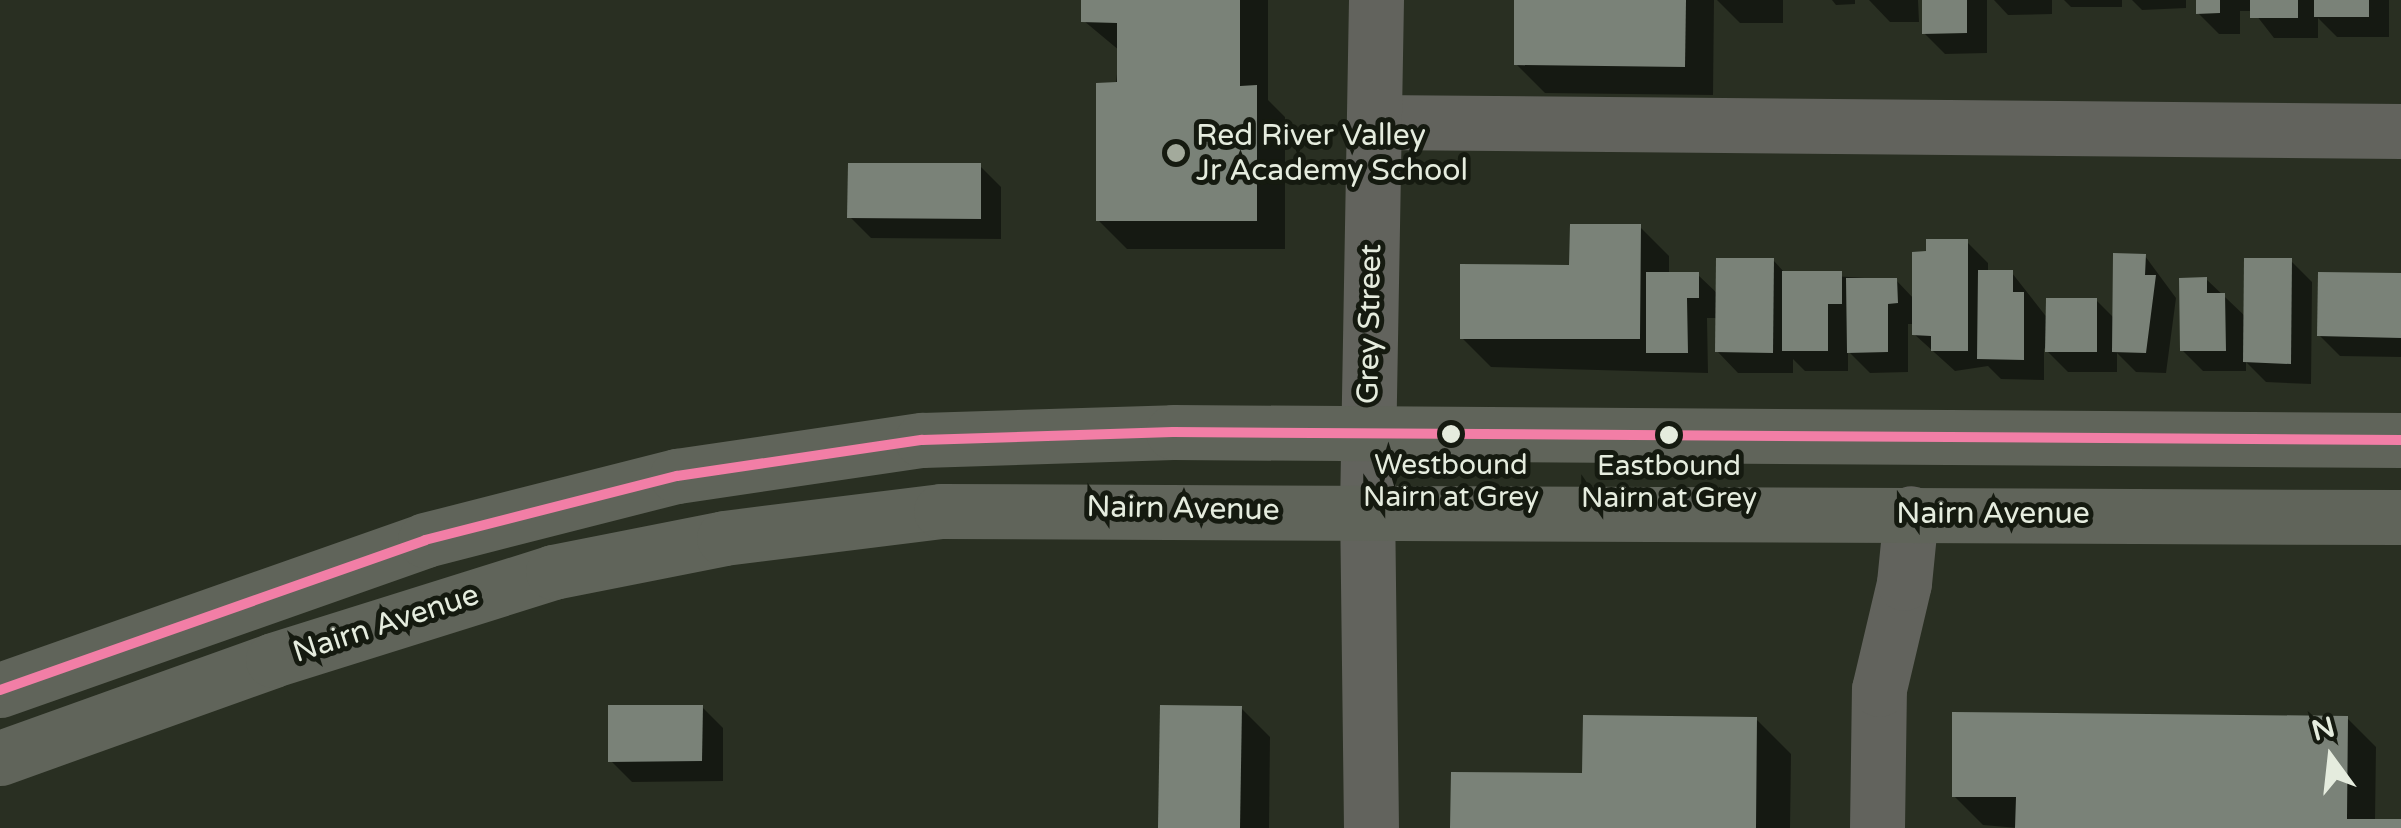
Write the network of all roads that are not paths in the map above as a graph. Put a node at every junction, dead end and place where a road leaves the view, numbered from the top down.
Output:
1 (1376, 0) edge
2 (1375, 122) junction
3 (2401, 131) edge
4 (1368, 433) junction
5 (2398, 440) edge
6 (1992, 442) junction
7 (1367, 510) junction
8 (1911, 514) junction
9 (2391, 517) edge
10 (0, 690) edge
11 (0, 758) edge
12 (1372, 828) edge
13 (1877, 828) edge

1 - 2 street, Grey Street
2 - 3 street
2 - 4 street, Grey Street
4 - 6 main road
4 - 7 street, Grey Street
4 - 10 main road
5 - 6 main road
5 - 9 main road
6 - 8 main road
7 - 8 main road, Nairn Avenue
7 - 11 main road, Nairn Avenue
7 - 12 street, Grey Street
8 - 9 main road, Nairn Avenue
8 - 13 street

